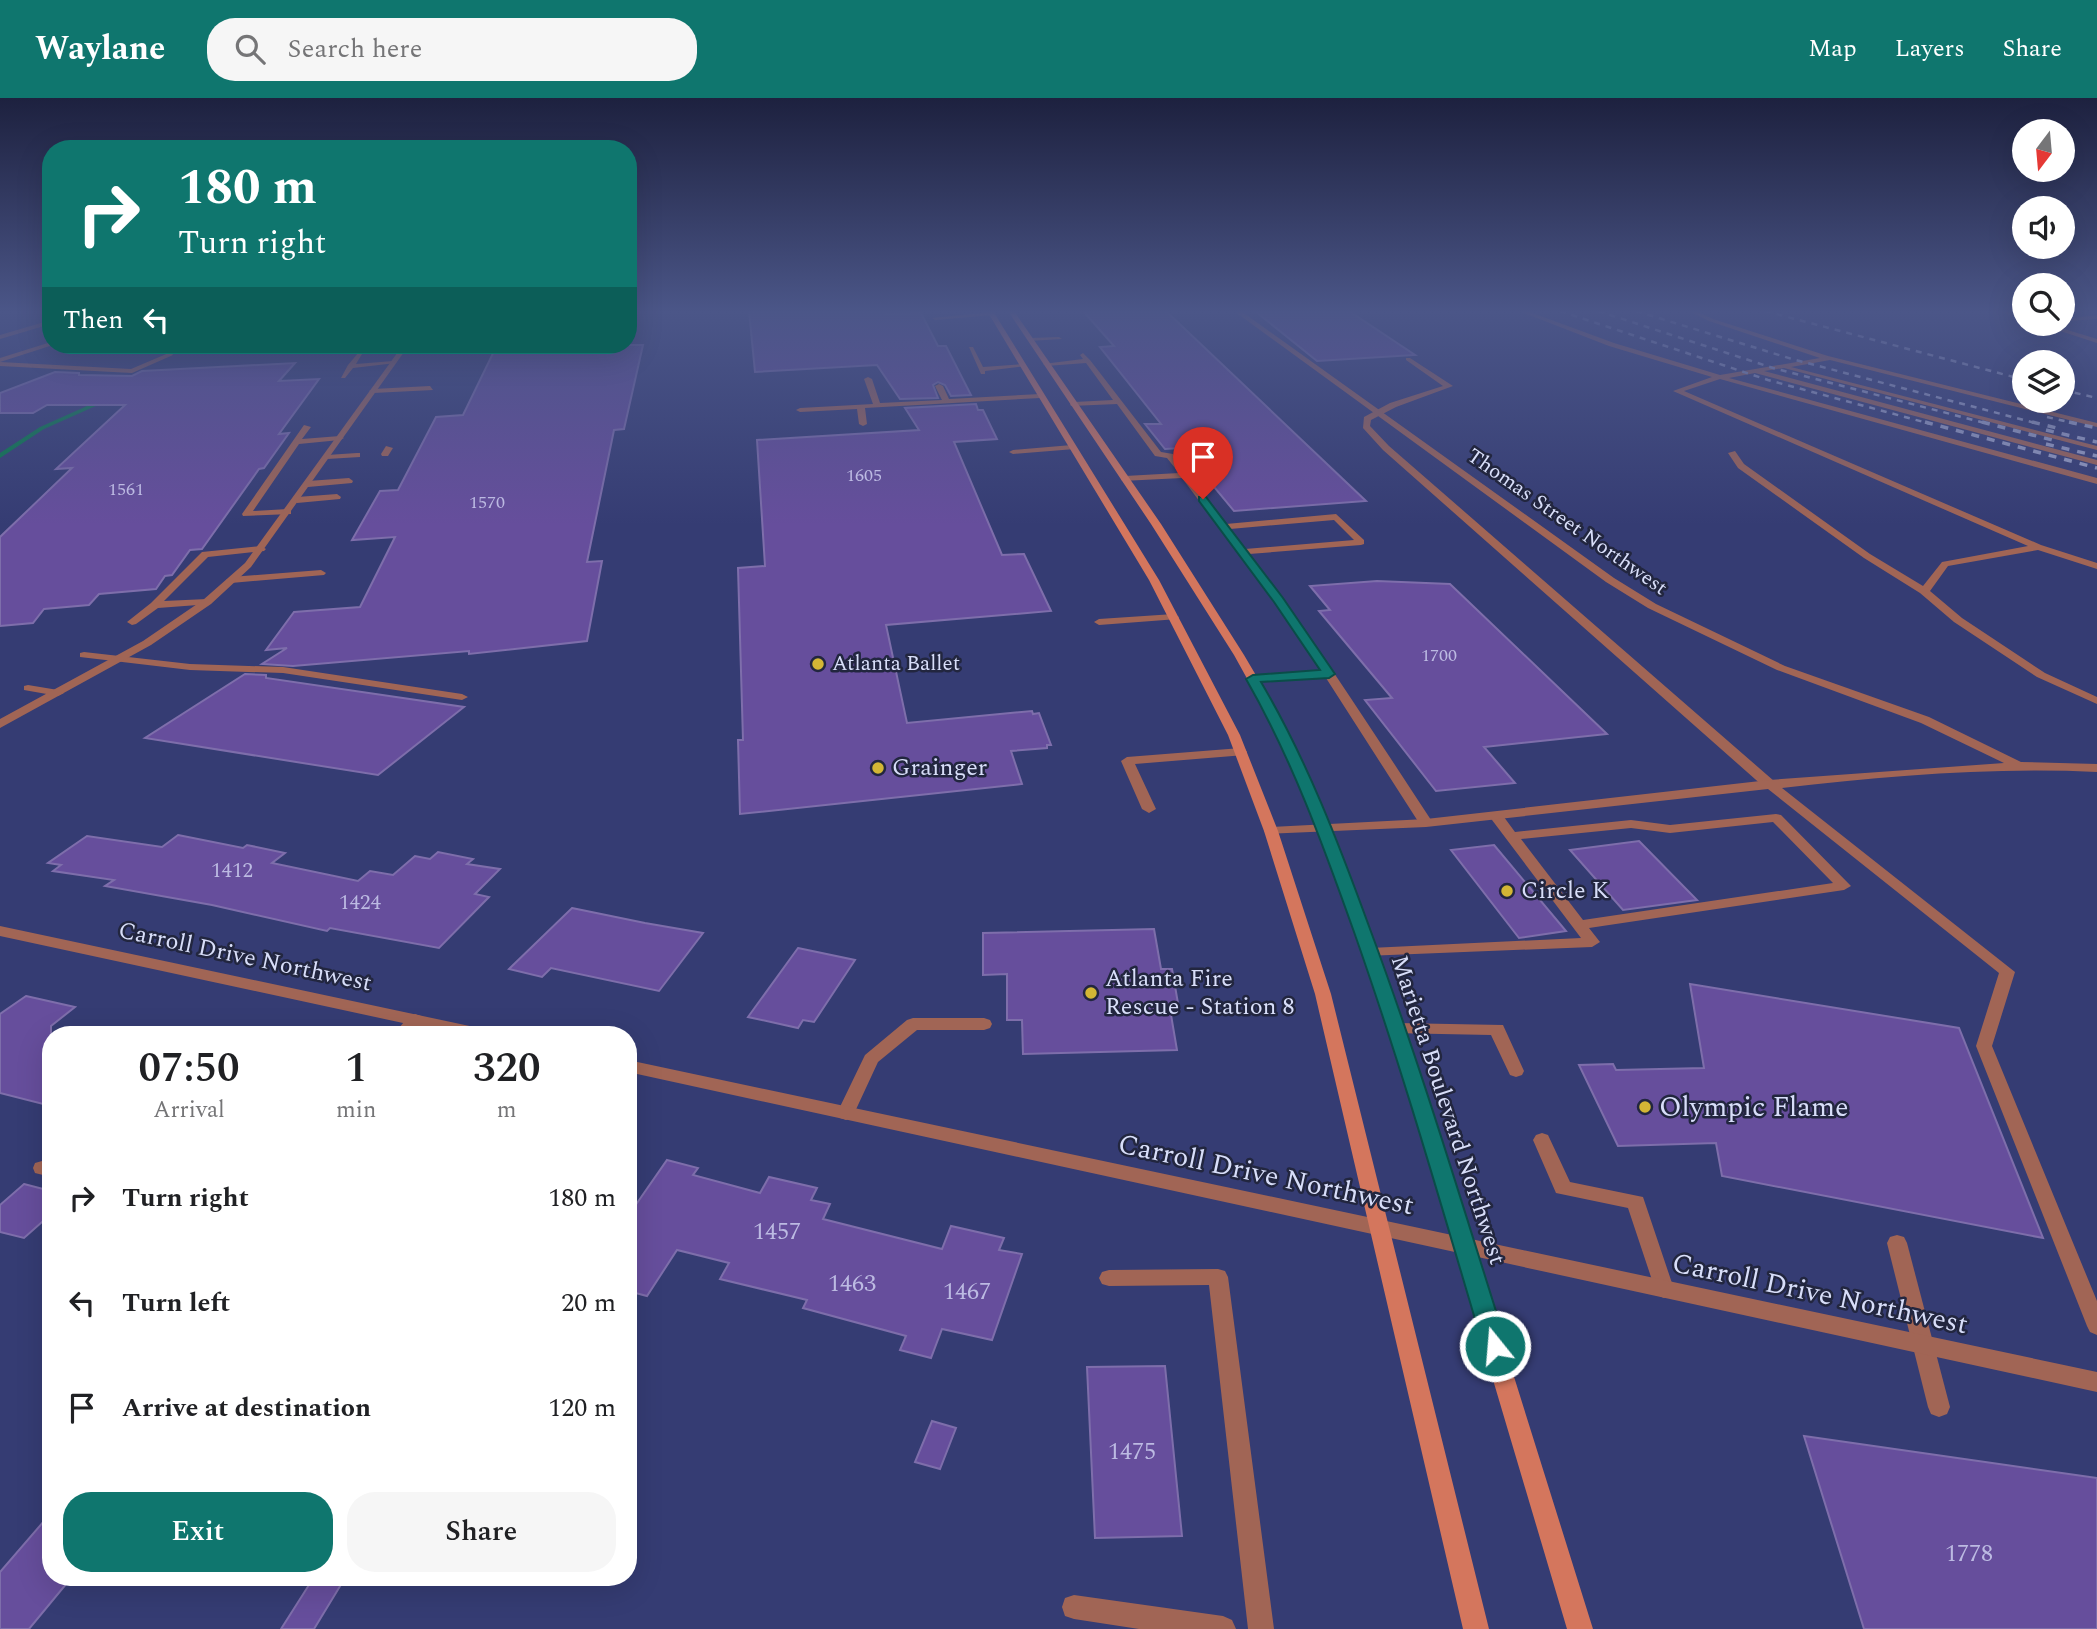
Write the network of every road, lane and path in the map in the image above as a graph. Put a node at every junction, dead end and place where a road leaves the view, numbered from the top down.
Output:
1 (379, 382) edge
2 (869, 382) edge
3 (1032, 382) edge
4 (1059, 382) edge
5 (1104, 382) edge
6 (1337, 382) edge
7 (1444, 382) edge
8 (1703, 382) edge
9 (1739, 382) edge
10 (1796, 382) edge
11 (1844, 382) edge
12 (1896, 382) edge
13 (1927, 382) edge
14 (939, 386) dead end
15 (430, 388) dead end
16 (373, 391) junction
17 (1040, 396) junction
18 (1118, 401) junction
19 (947, 402) junction
20 (1074, 404) junction
21 (877, 406) junction
22 (862, 407) junction
23 (800, 410) dead end
24 (1379, 412) junction
25 (863, 424) dead end
26 (2097, 425) edge
27 (307, 426) dead end
28 (2097, 433) edge
29 (340, 438) junction
30 (297, 442) junction
31 (1072, 447) junction
32 (2097, 448) edge
33 (1013, 452) dead end
34 (1732, 453) dead end
35 (357, 455) dead end
36 (327, 457) junction
37 (2097, 463) edge
38 (1185, 475) junction
39 (1125, 479) junction
40 (349, 481) dead end
41 (2097, 481) edge
42 (308, 484) junction
43 (337, 497) dead end
44 (297, 500) junction
45 (288, 512) junction
46 (1223, 527) junction
47 (2038, 547) junction
48 (261, 549) junction
49 (1242, 552) junction
50 (2097, 566) edge
51 (321, 573) dead end
52 (231, 580) junction
53 (1924, 591) junction
54 (207, 602) junction
55 (155, 605) junction
56 (1174, 617) junction
57 (132, 622) dead end
58 (1099, 622) dead end
59 (84, 655) dead end
60 (119, 659) junction
61 (1329, 674) junction
62 (1253, 679) junction
63 (28, 688) dead end
64 (58, 692) junction
65 (462, 697) dead end
66 (2097, 701) edge
67 (0, 724) edge
68 (1241, 752) junction
69 (2018, 765) junction
70 (2097, 768) edge
71 (1769, 784) junction
72 (1149, 808) dead end
73 (1496, 816) junction
74 (1426, 823) junction
75 (1326, 830) junction
76 (1271, 831) junction
77 (1511, 836) junction
78 (1579, 925) junction
79 (0, 932) edge
80 (1370, 953) junction
81 (415, 1020) junction
82 (984, 1024) dead end
83 (409, 1026) edge
84 (442, 1026) edge
85 (1397, 1029) junction
86 (637, 1068) edge
87 (1516, 1071) dead end
88 (846, 1113) junction
89 (1542, 1140) dead end
90 (1381, 1228) junction
91 (1896, 1243) dead end
92 (1465, 1247) junction
93 (1109, 1278) dead end
94 (1664, 1289) junction
95 (2097, 1326) edge
96 (1922, 1345) junction
97 (2097, 1382) edge
98 (1939, 1407) dead end
99 (1074, 1606) dead end
100 (1223, 1629) edge
101 (1261, 1629) edge
102 (1476, 1629) edge
103 (1580, 1629) edge

1 - 16 street
2 - 21 street
3 - 17 main road
4 - 20 main road, Marietta Boulevard Northwest
5 - 18 street
6 - 24 street, Thomas Street Northwest
7 - 24 street
8 - 47 street
9 - 41 street
10 - 37 street
11 - 32 street
12 - 28 street
13 - 26 street
14 - 19 street
15 - 16 street
16 - 29 street
17 - 19 street
17 - 31 main road
18 - 20 street
18 - 38 street
19 - 21 street
20 - 39 main road, Marietta Boulevard Northwest
21 - 22 street
22 - 23 street
22 - 25 street
24 - 69 street, Thomas Street Northwest
24 - 71 street
27 - 30 street
29 - 30 street
29 - 36 street
30 - 45 street
31 - 33 street
31 - 56 main road
34 - 53 street
35 - 36 street
36 - 42 street
38 - 39 street
38 - 46 street
39 - 62 main road, Marietta Boulevard Northwest
40 - 42 street
42 - 44 street
43 - 44 street
44 - 45 street
45 - 48 street
46 - 49 street
46 - 49 street
47 - 50 street
47 - 53 street
48 - 52 street
48 - 55 street
49 - 61 street
51 - 52 street
52 - 54 street
53 - 66 street
54 - 55 street
54 - 60 street
55 - 57 street
56 - 58 street
56 - 68 main road
59 - 60 street
60 - 64 street
60 - 65 street
61 - 62 street
61 - 74 street
62 - 75 main road, Marietta Boulevard Northwest
63 - 64 street
64 - 67 street
68 - 72 street
68 - 76 main road
69 - 70 street
69 - 71 street
71 - 73 street
71 - 95 street
73 - 74 street
73 - 77 street
74 - 75 street
75 - 76 street
75 - 80 main road, Marietta Boulevard Northwest
76 - 90 main road
77 - 78 street
77 - 78 street
78 - 80 street
79 - 81 street, Carroll Drive Northwest
80 - 85 main road, Marietta Boulevard Northwest
81 - 83 street
81 - 84 street, Carroll Drive Northwest
82 - 88 street
85 - 87 street
85 - 92 main road, Marietta Boulevard Northwest
86 - 88 street, Carroll Drive Northwest
88 - 90 street, Carroll Drive Northwest
89 - 94 street
90 - 92 street, Carroll Drive Northwest
90 - 102 main road
91 - 96 street
92 - 94 street, Carroll Drive Northwest
92 - 103 main road, Marietta Boulevard Northwest
93 - 101 street
94 - 96 street, Carroll Drive Northwest
96 - 97 street, Carroll Drive Northwest
96 - 98 street
99 - 100 street

